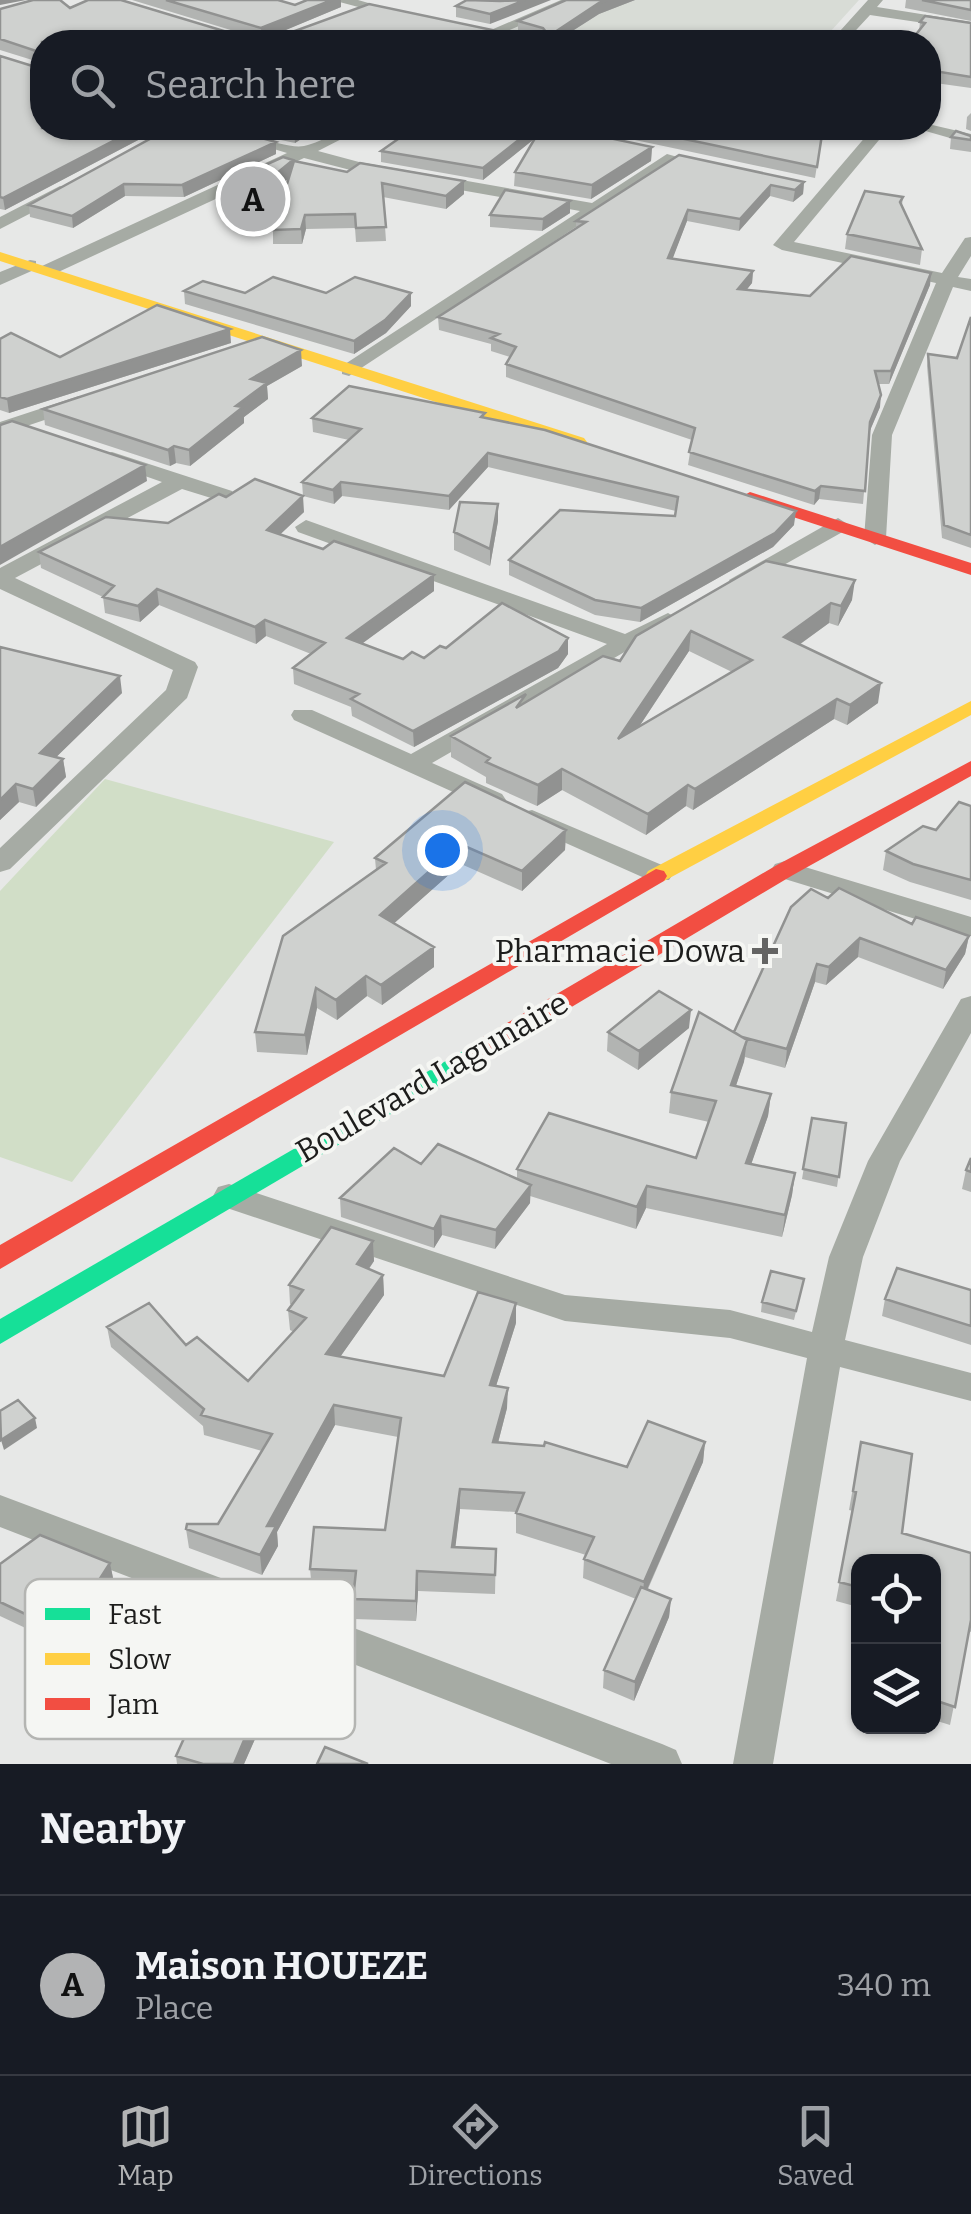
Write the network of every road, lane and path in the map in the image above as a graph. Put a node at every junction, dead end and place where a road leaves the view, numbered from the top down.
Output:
1 (384, 0) edge
2 (573, 0) edge
3 (872, 5) edge
4 (342, 7) edge
5 (364, 7) junction
6 (418, 18) edge
7 (971, 26) edge
8 (473, 29) edge
9 (478, 30) edge
10 (498, 30) edge
11 (848, 30) edge
12 (941, 132) edge
13 (971, 139) edge
14 (254, 140) edge
15 (329, 140) edge
16 (868, 140) edge
17 (300, 153) junction
18 (673, 158) edge
19 (81, 180) edge
20 (596, 209) junction
21 (0, 224) edge
22 (971, 242) edge
23 (0, 256) edge
24 (39, 267) junction
25 (0, 279) edge
26 (947, 279) junction
27 (971, 284) edge
28 (268, 341) junction
29 (231, 352) edge
30 (349, 370) junction
31 (104, 394) edge
32 (4, 425) edge
33 (50, 437) edge
34 (594, 447) edge
35 (87, 450) edge
36 (180, 481) junction
37 (725, 489) edge
38 (224, 496) edge
39 (838, 525) junction
40 (306, 527) dead end
41 (875, 538) junction
42 (971, 568) edge
43 (0, 579) edge
44 (724, 588) edge
45 (692, 607) edge
46 (626, 643) junction
47 (971, 707) edge
48 (302, 715) dead end
49 (412, 764) junction
50 (971, 767) edge
51 (0, 862) edge
52 (784, 870) junction
53 (659, 874) junction
54 (971, 928) edge
55 (971, 1006) edge
56 (228, 1196) junction
57 (8, 1244) edge
58 (0, 1333) edge
59 (826, 1348) junction
60 (971, 1387) edge
61 (0, 1510) edge
62 (180, 1579) edge
63 (355, 1646) edge
64 (662, 1764) edge
65 (753, 1764) edge

1 - 5 street
2 - 10 street
3 - 7 street
3 - 11 street
4 - 5 street
5 - 6 street
8 - 9 street
12 - 13 street
14 - 17 street
15 - 17 street
16 - 26 street
17 - 20 street
17 - 24 street
18 - 20 street
19 - 21 street
20 - 30 street
22 - 26 street
23 - 24 main road
24 - 25 street
24 - 28 main road
26 - 27 street
26 - 41 street
28 - 29 street
28 - 30 main road
30 - 34 main road
31 - 32 street
32 - 33 street
35 - 36 street
36 - 38 street
36 - 43 street
37 - 39 main road
39 - 41 main road
39 - 44 street
40 - 46 street
41 - 42 main road
43 - 51 street
45 - 46 street
46 - 49 street
47 - 53 main road, Boulevard Lagunaire
48 - 49 street
49 - 53 street
50 - 52 main road, Boulevard Lagunaire
52 - 54 street
52 - 56 main road, Boulevard Lagunaire
53 - 57 main road, Boulevard Lagunaire
55 - 59 street
56 - 58 main road, Boulevard Lagunaire
56 - 59 street
59 - 60 street
59 - 65 street
61 - 62 street
63 - 64 street

